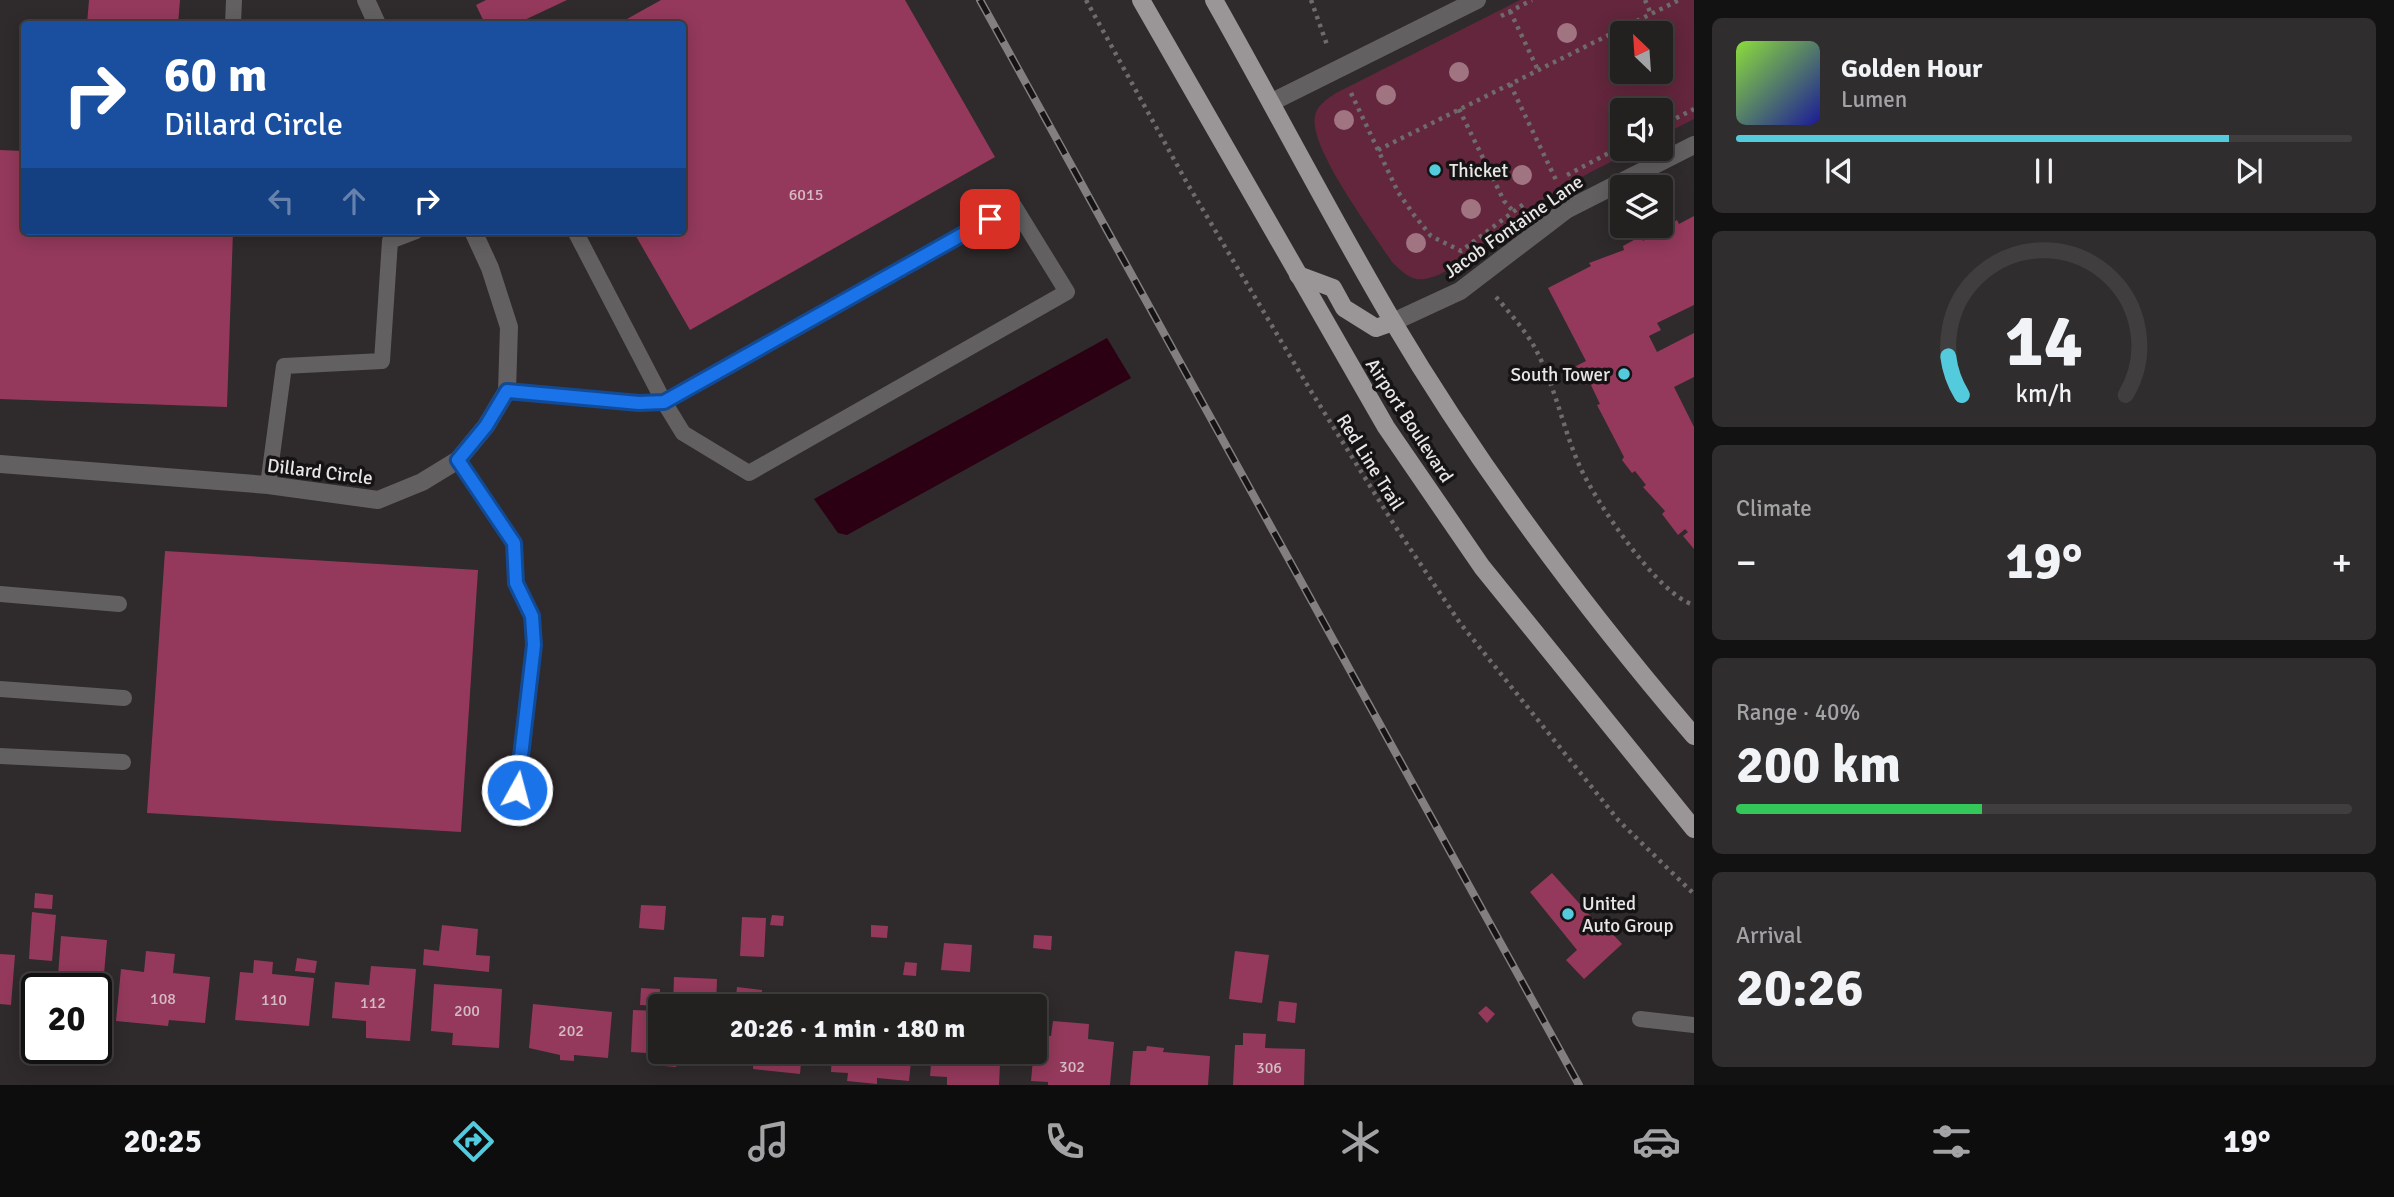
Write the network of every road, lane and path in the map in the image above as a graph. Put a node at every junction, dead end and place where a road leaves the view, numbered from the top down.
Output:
1 (234, 0) edge
2 (366, 0) edge
3 (1086, 0) edge
4 (1141, 0) edge
5 (1214, 0) edge
6 (1311, 0) edge
7 (1477, 0) edge
8 (1645, 0) edge
9 (1679, 0) edge
10 (1510, 12) dead end
11 (1651, 14) junction
12 (233, 21) edge
13 (376, 21) edge
14 (1327, 45) dead end
15 (1538, 70) junction
16 (1510, 84) junction
17 (1350, 93) dead end
18 (1272, 102) junction
19 (1459, 109) junction
20 (1694, 110) edge
21 (1673, 120) edge
22 (1694, 145) edge
23 (1378, 150) junction
24 (1557, 182) dead end
25 (1513, 211) dead end
26 (406, 235) edge
27 (475, 235) edge
28 (577, 235) edge
29 (1461, 251) dead end
30 (1297, 275) junction
31 (1493, 293) dead end
32 (1393, 322) junction
33 (507, 391) junction
34 (664, 402) junction
35 (458, 460) junction
36 (0, 464) edge
37 (268, 485) junction
38 (0, 594) edge
39 (119, 604) dead end
40 (1694, 605) edge
41 (0, 689) edge
42 (124, 698) dead end
43 (1694, 736) edge
44 (0, 756) edge
45 (123, 762) dead end
46 (517, 790) dead end
47 (1694, 829) edge
48 (1694, 894) edge
49 (1640, 1019) dead end
50 (1694, 1025) edge

1 - 12 lane
2 - 13 street
3 - 48 path, Red Line Trail
4 - 30 main road, Airport Boulevard
5 - 18 main road, Airport Boulevard
6 - 14 path
7 - 18 street
8 - 11 path
9 - 11 path
10 - 15 path
11 - 15 path
15 - 16 path
16 - 19 path
16 - 24 path
17 - 23 path
18 - 32 main road, Airport Boulevard
19 - 23 path
19 - 25 path
20 - 21 path
22 - 32 street, Jacob Fontaine Lane
23 - 29 path
26 - 37 lane
27 - 33 street, Dillard Circle
28 - 34 lane
30 - 32 main road
30 - 47 main road, Airport Boulevard
31 - 40 path
32 - 43 main road, Airport Boulevard
33 - 34 lane
33 - 35 street, Dillard Circle
34 - 34 lane
35 - 37 street, Dillard Circle
35 - 46 lane
36 - 37 street, Dillard Circle
38 - 39 lane
41 - 42 lane
44 - 45 lane
49 - 50 lane

